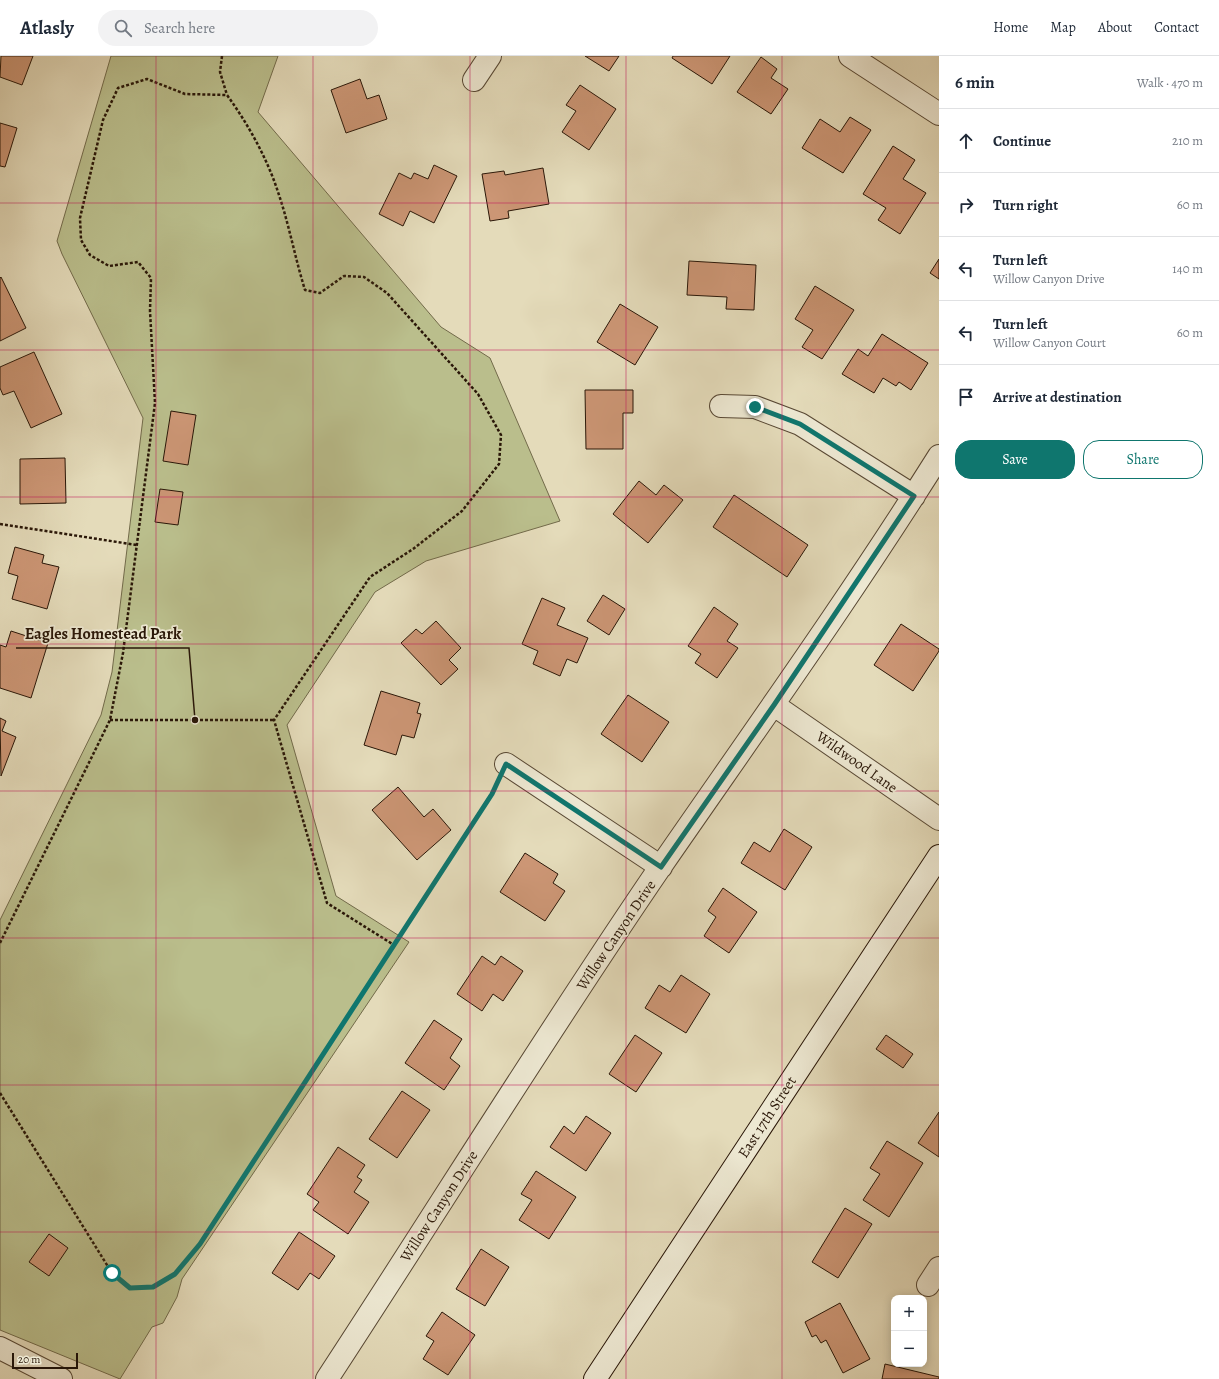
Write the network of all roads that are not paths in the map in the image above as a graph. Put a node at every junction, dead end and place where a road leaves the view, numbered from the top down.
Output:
1 (490, 56) edge
2 (850, 56) edge
3 (474, 80) dead end
4 (939, 114) edge
5 (721, 406) dead end
6 (939, 456) edge
7 (914, 496) junction
8 (774, 705) junction
9 (506, 764) road end
10 (939, 819) edge
11 (939, 856) edge
12 (661, 867) junction
13 (0, 1348) edge
14 (61, 1379) edge
15 (327, 1379) edge
16 (595, 1379) edge

1 - 3 street
2 - 4 street
5 - 7 street
6 - 7 street, Willow Canyon Drive
7 - 8 street, Willow Canyon Drive
8 - 10 street, Wildwood Lane
8 - 12 street, Willow Canyon Drive
9 - 12 street
11 - 16 street, East 17th Street
12 - 15 street, Willow Canyon Drive
13 - 14 street

